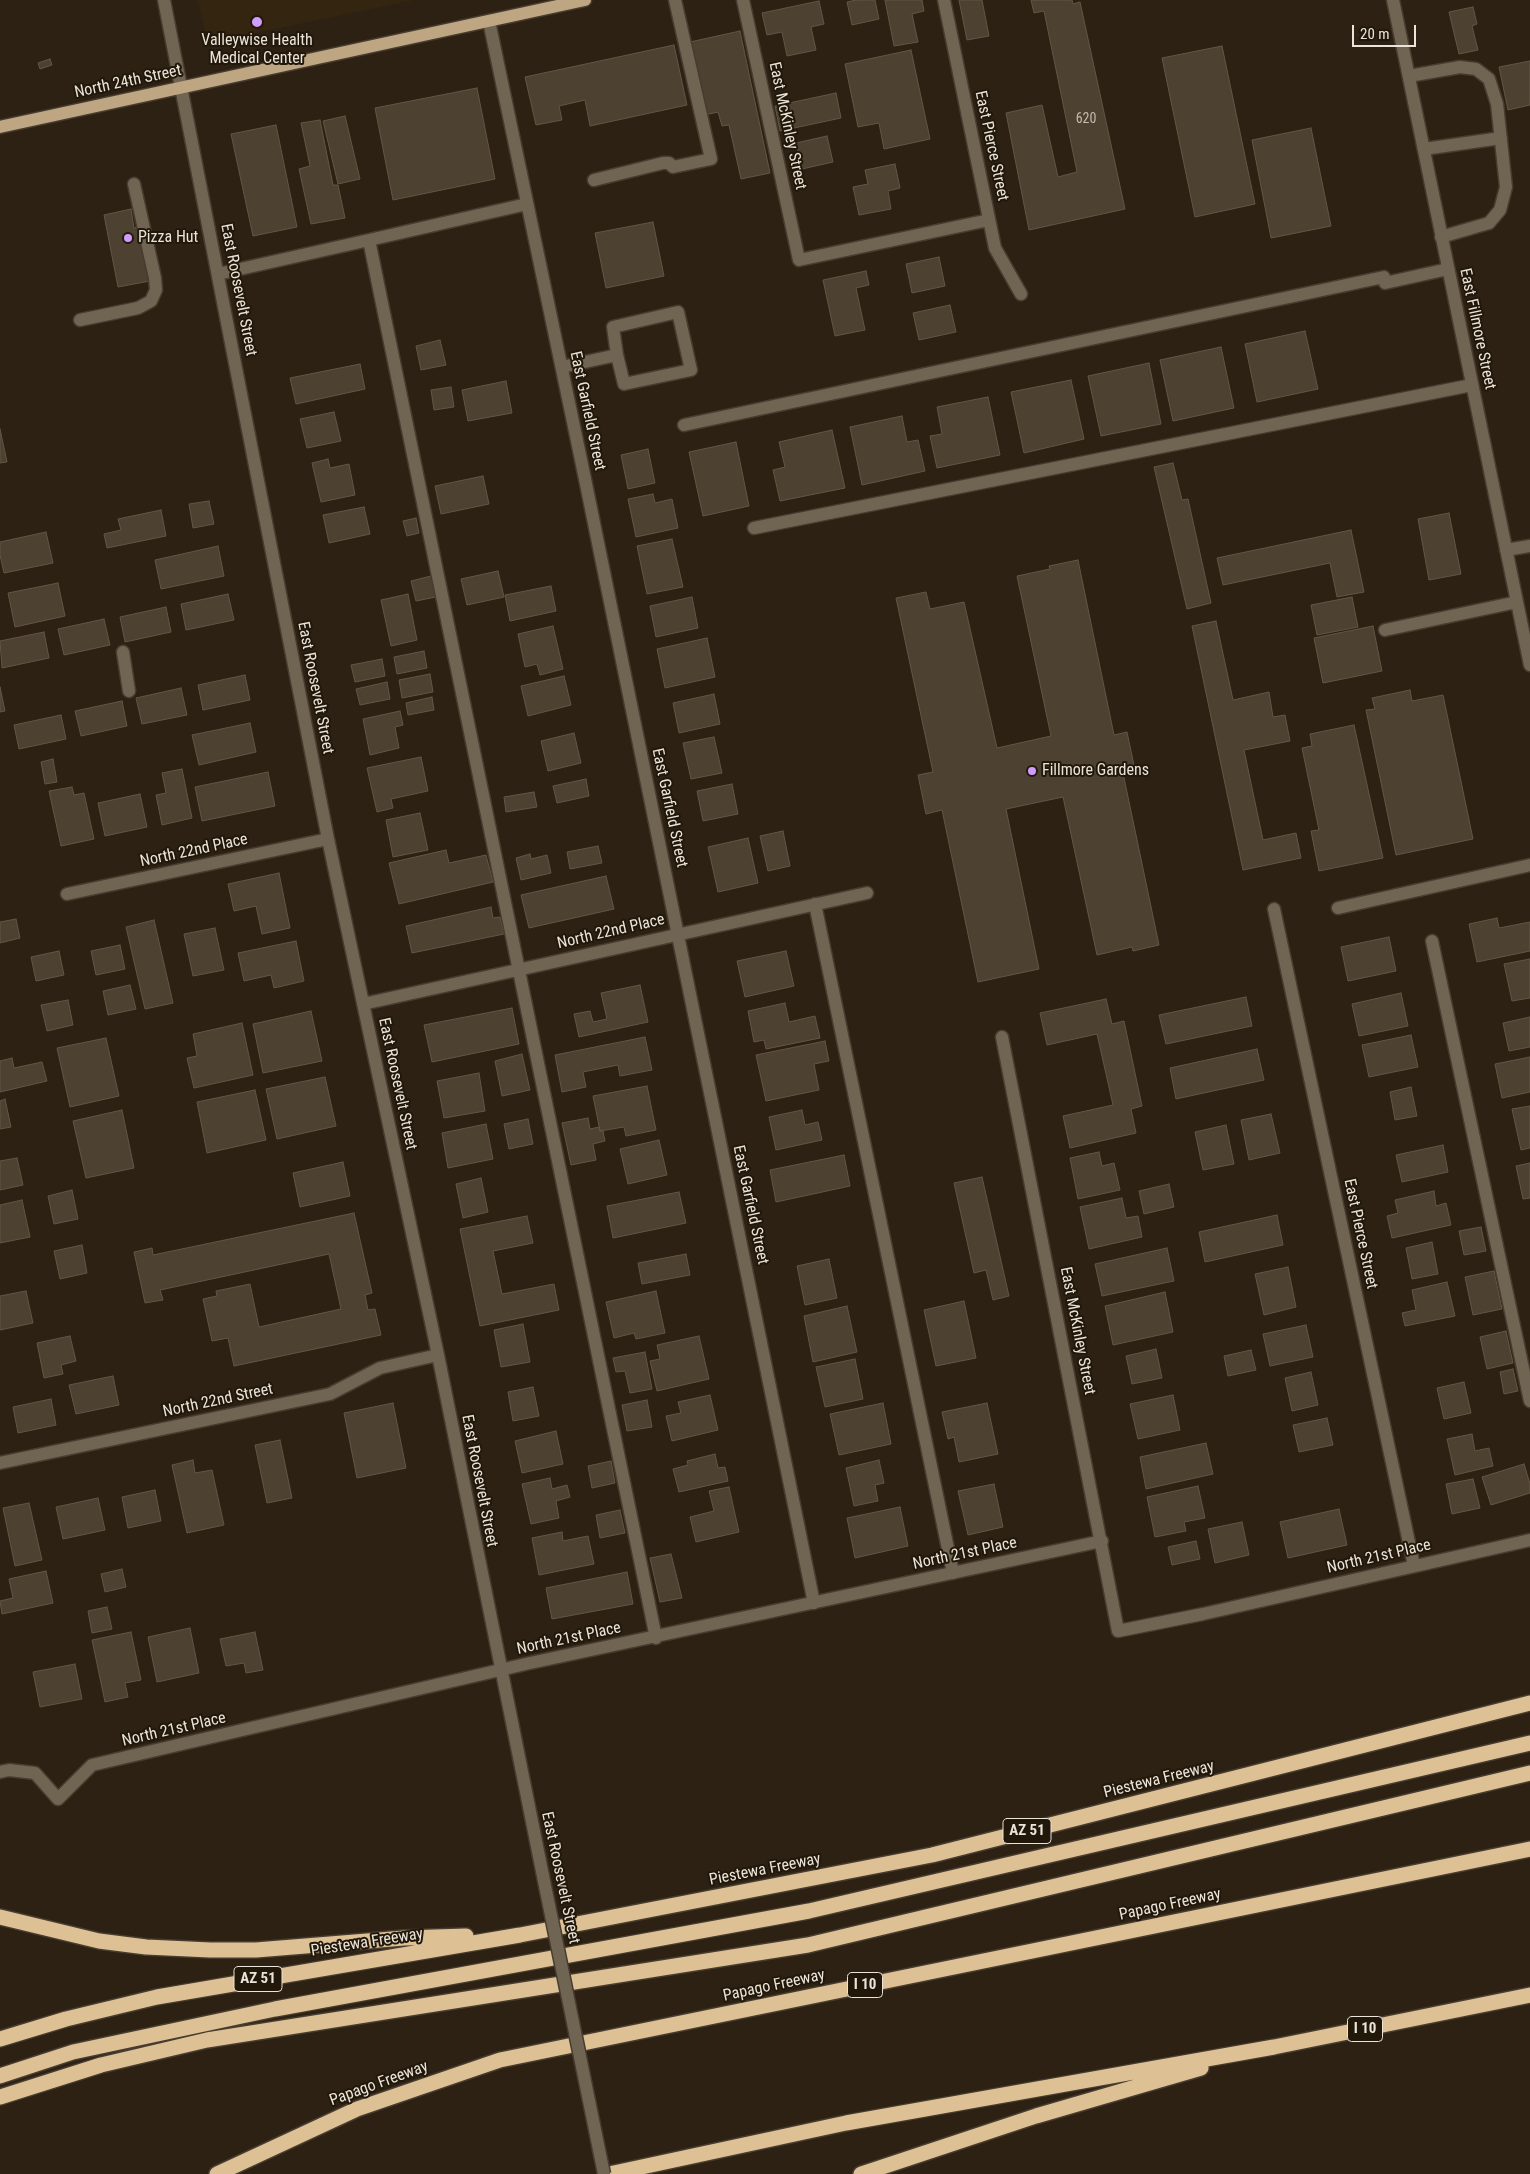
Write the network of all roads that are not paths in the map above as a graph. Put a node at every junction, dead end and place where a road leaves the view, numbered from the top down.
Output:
1 (164, 0) edge
2 (586, 0) edge
3 (675, 0) edge
4 (743, 0) edge
5 (944, 0) edge
6 (1393, 0) edge
7 (489, 21) junction
8 (1409, 76) junction
9 (182, 87) junction
10 (0, 127) edge
11 (1501, 138) junction
12 (1424, 149) junction
13 (594, 180) dead end
14 (134, 184) dead end
15 (527, 204) junction
16 (989, 220) junction
17 (1442, 237) junction
18 (369, 240) junction
19 (1448, 269) junction
20 (218, 274) junction
21 (1021, 294) dead end
22 (80, 320) dead end
23 (616, 356) junction
24 (562, 367) junction
25 (1472, 385) junction
26 (684, 425) dead end
27 (754, 528) dead end
28 (1530, 546) edge
29 (1506, 550) junction
30 (1517, 602) junction
31 (1385, 630) dead end
32 (122, 652) dead end
33 (1530, 665) edge
34 (129, 691) dead end
35 (328, 839) junction
36 (1530, 865) edge
37 (867, 893) dead end
38 (67, 894) dead end
39 (815, 904) junction
40 (1338, 908) dead end
41 (1274, 909) dead end
42 (678, 934) junction
43 (1432, 941) dead end
44 (518, 970) junction
45 (363, 1004) junction
46 (1002, 1037) dead end
47 (438, 1355) junction
48 (1530, 1401) edge
49 (0, 1463) edge
50 (1530, 1540) edge
51 (1102, 1541) junction
52 (1414, 1566) junction
53 (953, 1573) junction
54 (814, 1602) junction
55 (1118, 1631) joint
56 (656, 1638) junction
57 (501, 1672) junction
58 (1530, 1703) edge
59 (1530, 1743) edge
60 (0, 1772) edge
61 (1530, 1773) edge
62 (1530, 1849) edge
63 (0, 1917) edge
64 (520, 1935) junction
65 (1530, 1995) edge
66 (0, 2039) edge
67 (1274, 2047) junction
68 (0, 2076) edge
69 (0, 2097) edge
70 (217, 2174) edge
71 (604, 2174) edge
72 (609, 2174) edge
73 (861, 2174) edge

1 - 9 street, East Roosevelt Street
2 - 7 main road, North 24th Street
3 - 13 street
4 - 16 street, East McKinley Street
5 - 16 street, East Pierce Street
6 - 8 street, East Fillmore Street
7 - 9 main road, North 24th Street
7 - 15 street, East Garfield Street
8 - 11 street
8 - 12 street, East Fillmore Street
9 - 10 main road, North 24th Street
9 - 20 street, East Roosevelt Street
11 - 12 street
11 - 17 street
12 - 17 street, East Fillmore Street
14 - 22 street
15 - 18 street
15 - 24 street, East Garfield Street
16 - 21 street, East Pierce Street
17 - 19 street, East Fillmore Street
18 - 20 street
18 - 44 street
19 - 25 street, East Fillmore Street
19 - 26 street
20 - 35 street, East Roosevelt Street
23 - 23 street
23 - 24 street
24 - 42 street, East Garfield Street
25 - 27 street
25 - 29 street, East Fillmore Street
28 - 29 street
29 - 30 street, East Fillmore Street
30 - 31 street
30 - 33 street, East Fillmore Street
32 - 34 street
35 - 38 street, North 22nd Place
35 - 45 street, East Roosevelt Street
36 - 40 street
37 - 39 street, North 22nd Place
39 - 42 street, North 22nd Place
39 - 53 street
41 - 52 street, East Pierce Street
42 - 44 street, North 22nd Place
42 - 54 street, East Garfield Street
43 - 48 street
44 - 45 street, North 22nd Place
44 - 56 street
45 - 47 street, East Roosevelt Street
46 - 51 street, East McKinley Street
47 - 49 street, North 22nd Street
47 - 57 street, East Roosevelt Street
50 - 52 street, North 21st Place
51 - 53 street, North 21st Place
51 - 55 street, East McKinley Street
52 - 55 street, North 21st Place
53 - 54 street, North 21st Place
54 - 56 street, North 21st Place
56 - 57 street, North 21st Place
57 - 60 street, North 21st Place
57 - 71 street, East Roosevelt Street, bridge
58 - 64 highway, Piestewa Freeway / AZ 51
59 - 68 highway
61 - 69 highway
62 - 70 highway, Papago Freeway / I 10
63 - 64 highway
64 - 66 highway, Piestewa Freeway / AZ 51
65 - 67 highway, I 10
67 - 72 highway, I 10
67 - 73 highway

